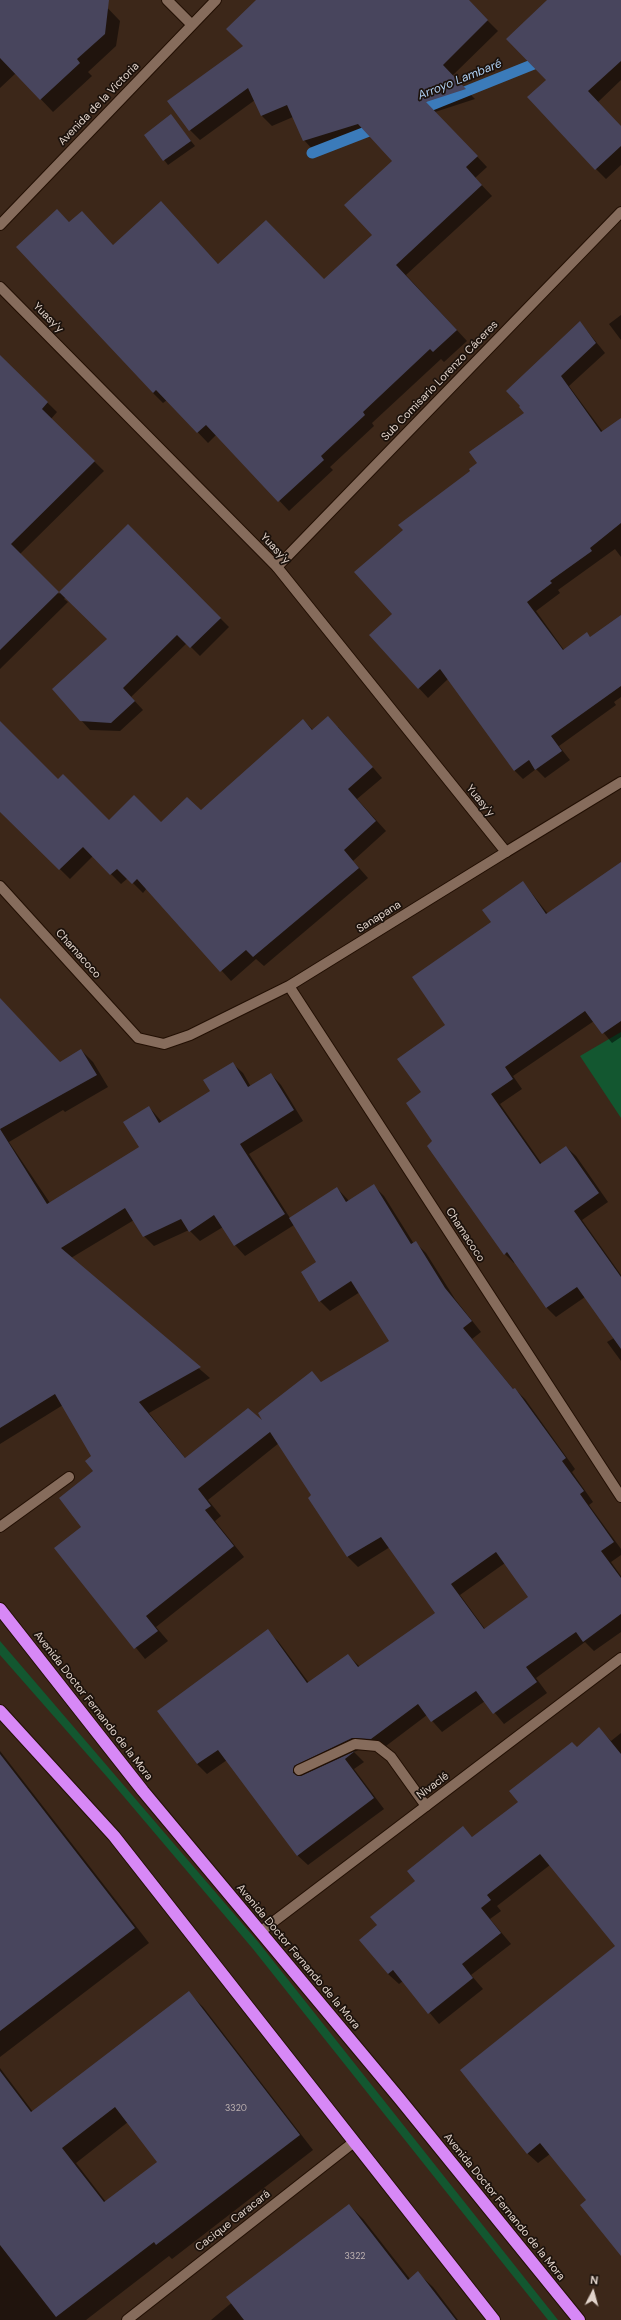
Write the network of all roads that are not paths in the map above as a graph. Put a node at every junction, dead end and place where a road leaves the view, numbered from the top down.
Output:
1 (167, 0) edge
2 (216, 0) edge
3 (191, 24) junction
4 (621, 212) edge
5 (0, 225) edge
6 (0, 287) edge
7 (277, 567) junction
8 (621, 782) edge
9 (506, 852) junction
10 (0, 886) edge
11 (289, 986) junction
12 (138, 1038) joint
13 (69, 1477) dead end
14 (621, 1497) edge
15 (0, 1527) edge
16 (0, 1608) edge
17 (621, 1658) edge
18 (0, 1711) edge
19 (299, 1770) dead end
20 (426, 1806) junction
21 (260, 1932) junction
22 (354, 2142) junction
23 (127, 2320) edge
24 (494, 2320) edge
25 (579, 2320) edge

1 - 3 street
2 - 3 street, Avenida de la Victoria
3 - 5 street, Avenida de la Victoria
4 - 7 street, Sub Comisario Lorenzo Cáceres
6 - 7 street, Yuasy'y
7 - 9 street, Yuasy'y
8 - 9 street, Sanapana
9 - 11 street, Sanapana
10 - 12 street, Chamacoco
11 - 12 street, Sanapana
11 - 14 street, Chamacoco
13 - 15 street
16 - 21 highway, Avenida Doctor Fernando de la Mora
17 - 20 street, Nivaclé
18 - 22 highway
19 - 20 street
20 - 21 street, Nivaclé
21 - 25 highway, Avenida Doctor Fernando de la Mora
22 - 23 street, Cacique Caracará
22 - 24 highway

